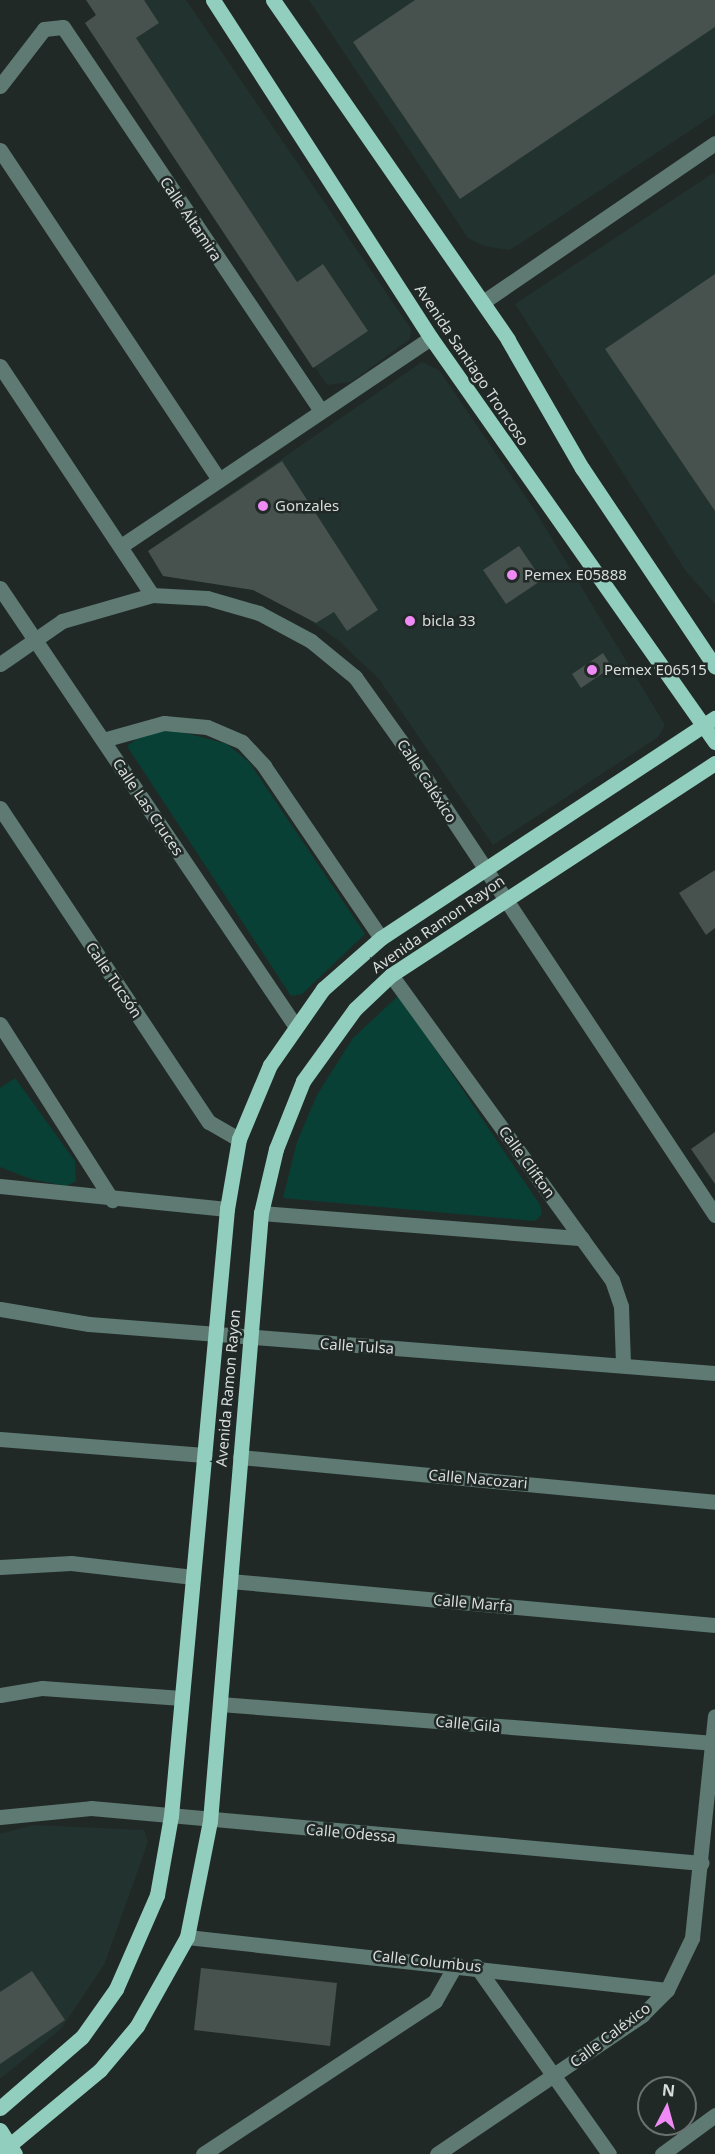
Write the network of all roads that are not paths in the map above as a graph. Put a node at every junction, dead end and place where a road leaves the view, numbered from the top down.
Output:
1 (213, 0) edge
2 (273, 0) edge
3 (0, 86) edge
4 (715, 143) edge
5 (0, 150) edge
6 (483, 302) junction
7 (431, 338) junction
8 (0, 366) edge
9 (320, 410) junction
10 (219, 480) junction
11 (121, 546) junction
12 (0, 588) edge
13 (153, 595) junction
14 (33, 638) junction
15 (712, 659) edge
16 (0, 664) edge
17 (710, 722) edge
18 (103, 740) junction
19 (715, 742) edge
20 (715, 764) edge
21 (0, 808) edge
22 (483, 866) junction
23 (505, 899) junction
24 (381, 938) junction
25 (391, 975) junction
26 (0, 1024) edge
27 (296, 1027) junction
28 (239, 1139) junction
29 (0, 1186) edge
30 (112, 1200) junction
31 (227, 1209) junction
32 (261, 1213) junction
33 (715, 1215) edge
34 (582, 1238) junction
35 (0, 1309) edge
36 (215, 1334) junction
37 (250, 1338) junction
38 (623, 1364) junction
39 (715, 1373) edge
40 (0, 1439) edge
41 (204, 1455) junction
42 (240, 1457) junction
43 (715, 1502) edge
44 (0, 1567) edge
45 (193, 1577) junction
46 (230, 1581) junction
47 (715, 1625) edge
48 (0, 1695) edge
49 (182, 1698) junction
50 (220, 1704) junction
51 (715, 1716) edge
52 (714, 1743) edge
53 (171, 1816) junction
54 (0, 1817) edge
55 (210, 1821) junction
56 (702, 1863) junction
57 (187, 1937) junction
58 (456, 1964) junction
59 (476, 1966) junction
60 (667, 1989) junction
61 (554, 2077) junction
62 (0, 2108) edge
63 (715, 2115) edge
64 (0, 2130) edge
65 (8, 2151) edge
66 (203, 2154) edge
67 (437, 2154) edge
68 (609, 2154) edge
69 (662, 2154) edge

1 - 7 main road, Avenida Santiago Troncoso
2 - 6 main road
3 - 9 street, Calle Altamira
4 - 6 street
5 - 10 street
6 - 15 main road
7 - 9 street
7 - 17 main road, Avenida Santiago Troncoso
8 - 11 street
9 - 10 street
10 - 11 street
11 - 13 street
12 - 14 street, Calle Las Cruces
13 - 14 street, Calle Caléxico
13 - 22 street, Calle Caléxico
14 - 16 street, Calle Caléxico
14 - 18 street, Calle Las Cruces
17 - 19 main road, Avenida Santiago Troncoso
17 - 22 main road, Avenida Ramon Rayon
18 - 24 street
18 - 27 street, Calle Las Cruces
20 - 23 main road, Avenida Ramon Rayon
21 - 28 street, Calle Tucsón
22 - 23 street, Calle Caléxico
22 - 24 main road, Avenida Ramon Rayon
23 - 25 main road, Avenida Ramon Rayon
23 - 33 street, Calle Caléxico
24 - 27 main road, Avenida Ramon Rayon
25 - 32 main road, Avenida Ramon Rayon
25 - 34 street, Calle Clifton
26 - 30 street
27 - 28 main road, Avenida Ramon Rayon
28 - 31 main road, Avenida Ramon Rayon
29 - 30 street
30 - 31 street
31 - 36 main road, Avenida Ramon Rayon
32 - 34 street
32 - 37 main road, Avenida Ramon Rayon
34 - 38 street, Calle Clifton
35 - 36 street, Calle Tulsa
36 - 37 street, Calle Tulsa
36 - 41 main road, Avenida Ramon Rayon
37 - 38 street, Calle Tulsa
37 - 42 main road, Avenida Ramon Rayon
38 - 39 street, Calle Tulsa
40 - 41 street
41 - 45 main road, Avenida Ramon Rayon
42 - 43 street, Calle Nacozari
42 - 46 main road, Avenida Ramon Rayon
44 - 45 street
45 - 49 main road, Avenida Ramon Rayon
46 - 47 street, Calle Marfa
46 - 50 main road, Avenida Ramon Rayon
48 - 49 street
49 - 53 main road, Avenida Ramon Rayon
50 - 52 street, Calle Gila
50 - 55 main road, Avenida Ramon Rayon
51 - 52 street, Calle Caléxico
52 - 56 street, Calle Caléxico
53 - 54 street, Calle Odessa
53 - 55 street, Calle Odessa
53 - 62 main road, Avenida Ramon Rayon
55 - 56 street, Calle Odessa
55 - 57 main road, Avenida Ramon Rayon
56 - 60 street, Calle Caléxico
57 - 58 street, Calle Columbus
57 - 65 main road, Avenida Ramon Rayon
58 - 59 street, Calle Columbus
58 - 66 street
59 - 60 street, Calle Columbus
59 - 61 street
60 - 61 street, Calle Caléxico
61 - 67 street, Calle Caléxico
61 - 68 street
63 - 69 street
64 - 65 main road

